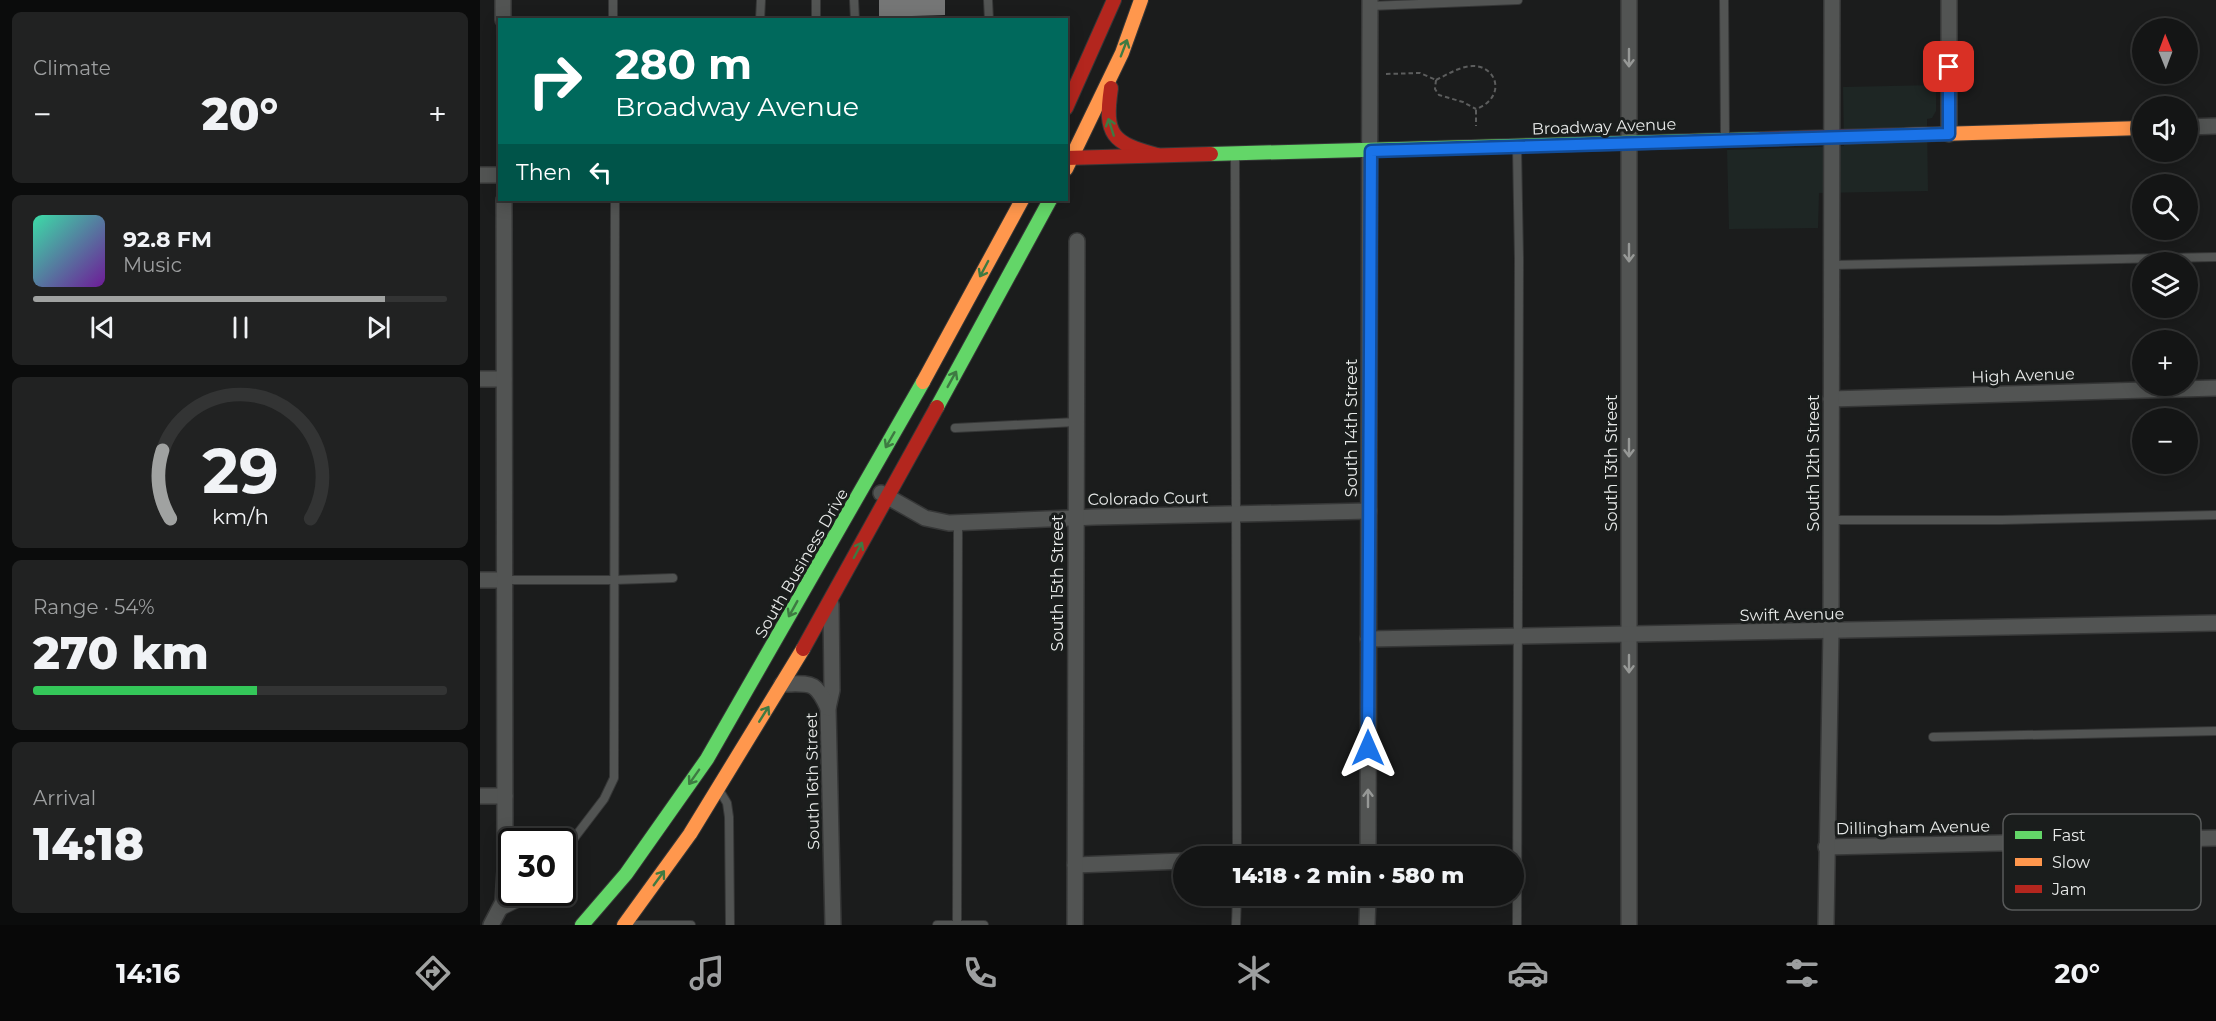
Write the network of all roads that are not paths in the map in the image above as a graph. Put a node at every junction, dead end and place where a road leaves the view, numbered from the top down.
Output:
1 (503, 0) edge
2 (613, 0) edge
3 (761, 0) edge
4 (816, 0) edge
5 (854, 0) edge
6 (988, 0) edge
7 (1114, 0) edge
8 (1141, 0) edge
9 (1518, 0) edge
10 (1629, 0) edge
11 (1724, 0) edge
12 (1832, 0) edge
13 (1948, 0) edge
14 (1370, 3) edge
15 (503, 18) edge
16 (613, 18) edge
17 (760, 18) edge
18 (816, 18) edge
19 (855, 18) edge
20 (988, 18) edge
21 (1114, 69) junction
22 (1068, 104) edge
23 (2216, 126) edge
24 (2198, 127) edge
25 (2132, 128) edge
26 (1949, 134) junction
27 (1833, 137) junction
28 (1725, 140) junction
29 (1629, 143) junction
30 (1517, 146) junction
31 (1371, 151) junction
32 (1235, 153) junction
33 (1157, 155) junction
34 (1068, 162) edge
35 (498, 175) edge
36 (480, 176) edge
37 (504, 201) edge
38 (615, 201) edge
39 (1005, 201) edge
40 (1021, 201) edge
41 (1049, 201) edge
42 (1000, 240) junction
43 (1077, 241) dead end
44 (2216, 257) edge
45 (1832, 265) junction
46 (504, 379) junction
47 (480, 380) edge
48 (2216, 388) edge
49 (1831, 399) junction
50 (1076, 422) junction
51 (955, 428) dead end
52 (865, 484) junction
53 (888, 497) junction
54 (1369, 511) junction
55 (1237, 514) junction
56 (2216, 515) edge
57 (1075, 518) junction
58 (1831, 520) junction
59 (958, 523) junction
60 (673, 578) dead end
61 (480, 580) edge
62 (505, 580) junction
63 (614, 580) junction
64 (830, 602) junction
65 (2216, 623) edge
66 (1831, 631) junction
67 (1629, 635) junction
68 (1517, 637) junction
69 (1368, 639) junction
70 (782, 684) junction
71 (828, 708) junction
72 (2216, 731) edge
73 (1934, 737) dead end
74 (718, 789) junction
75 (480, 796) edge
76 (505, 796) junction
77 (576, 836) edge
78 (2201, 838) edge
79 (2216, 838) edge
80 (2003, 843) edge
81 (1237, 846) edge
82 (1368, 846) edge
83 (1827, 847) junction
84 (1173, 861) edge
85 (1075, 865) junction
86 (514, 906) edge
87 (1237, 906) edge
88 (1368, 906) edge
89 (494, 919) edge
90 (582, 925) edge
91 (624, 925) edge
92 (691, 925) edge
93 (730, 925) edge
94 (833, 925) edge
95 (937, 925) edge
96 (957, 925) edge
97 (984, 925) edge
98 (1075, 925) edge
99 (1236, 925) edge
100 (1367, 925) edge
101 (1517, 925) edge
102 (1629, 925) edge
103 (1826, 925) edge

1 - 15 street
2 - 16 lane
3 - 17 lane
4 - 18 lane
5 - 19 lane
6 - 20 lane
7 - 22 main road
21 -> 8 main road
9 - 14 lane
10 -> 29 street, South 13th Street
11 - 28 lane
12 - 27 street, South 12th Street
13 - 26 street
14 - 31 street, South 14th Street
33 -> 21 main road
21 - 34 main road
23 - 24 street
25 - 26 main road, Broadway Avenue
26 - 27 main road, Broadway Avenue
27 - 28 main road, Broadway Avenue
27 - 45 street, South 12th Street
28 - 29 main road, Broadway Avenue
29 - 30 main road, Broadway Avenue
29 -> 67 street, South 13th Street
30 - 31 main road, Broadway Avenue
30 - 68 lane
31 - 32 main road, Broadway Avenue
31 - 54 street, South 14th Street
32 - 33 main road, Broadway Avenue
32 - 55 lane
33 - 34 main road, Broadway Avenue
35 - 36 street
37 - 46 street
38 - 63 lane
39 - 42 main road
40 - 42 main road, South Business Drive
53 -> 41 main road
42 -> 52 main road, South Business Drive
43 - 50 street, South 15th Street
44 - 45 lane
45 - 49 street, South 12th Street
46 - 47 street
46 - 62 street
48 - 49 street, High Avenue
49 - 58 street, South 12th Street
50 - 51 lane
50 - 57 street, South 15th Street
52 - 53 street, Colorado Court
52 -> 90 main road, South Business Drive
53 - 59 street, Colorado Court
64 -> 53 main road
54 - 55 street, Colorado Court
54 - 69 street, South 14th Street
55 - 57 street, Colorado Court
55 - 81 lane
56 - 58 lane
57 - 59 street, Colorado Court
57 - 85 street, South 15th Street
58 - 66 street, South 12th Street
59 - 96 lane
60 - 63 lane
61 - 62 street
62 - 63 lane
62 - 76 street
63 - 77 lane
64 - 70 main road
64 - 71 street, South 16th Street
65 - 66 street, Swift Avenue
66 - 67 street, Swift Avenue
66 - 83 street, South 12th Street
67 - 68 street, Swift Avenue
67 -> 102 street, South 13th Street
68 - 69 street, Swift Avenue
68 - 101 lane
82 -> 69 street, South 14th Street
70 - 71 street
74 -> 70 main road
71 - 94 street, South 16th Street
72 - 73 lane
91 -> 74 main road
74 - 93 lane
75 - 76 street
76 - 89 street
78 - 79 street, Dillingham Avenue
80 - 83 street, Dillingham Avenue
83 - 103 street, South 12th Street
84 - 85 street
85 - 98 street, South 15th Street
86 - 89 lane
87 - 99 lane
88 - 100 street
91 - 92 lane
95 - 96 lane
96 - 97 lane

